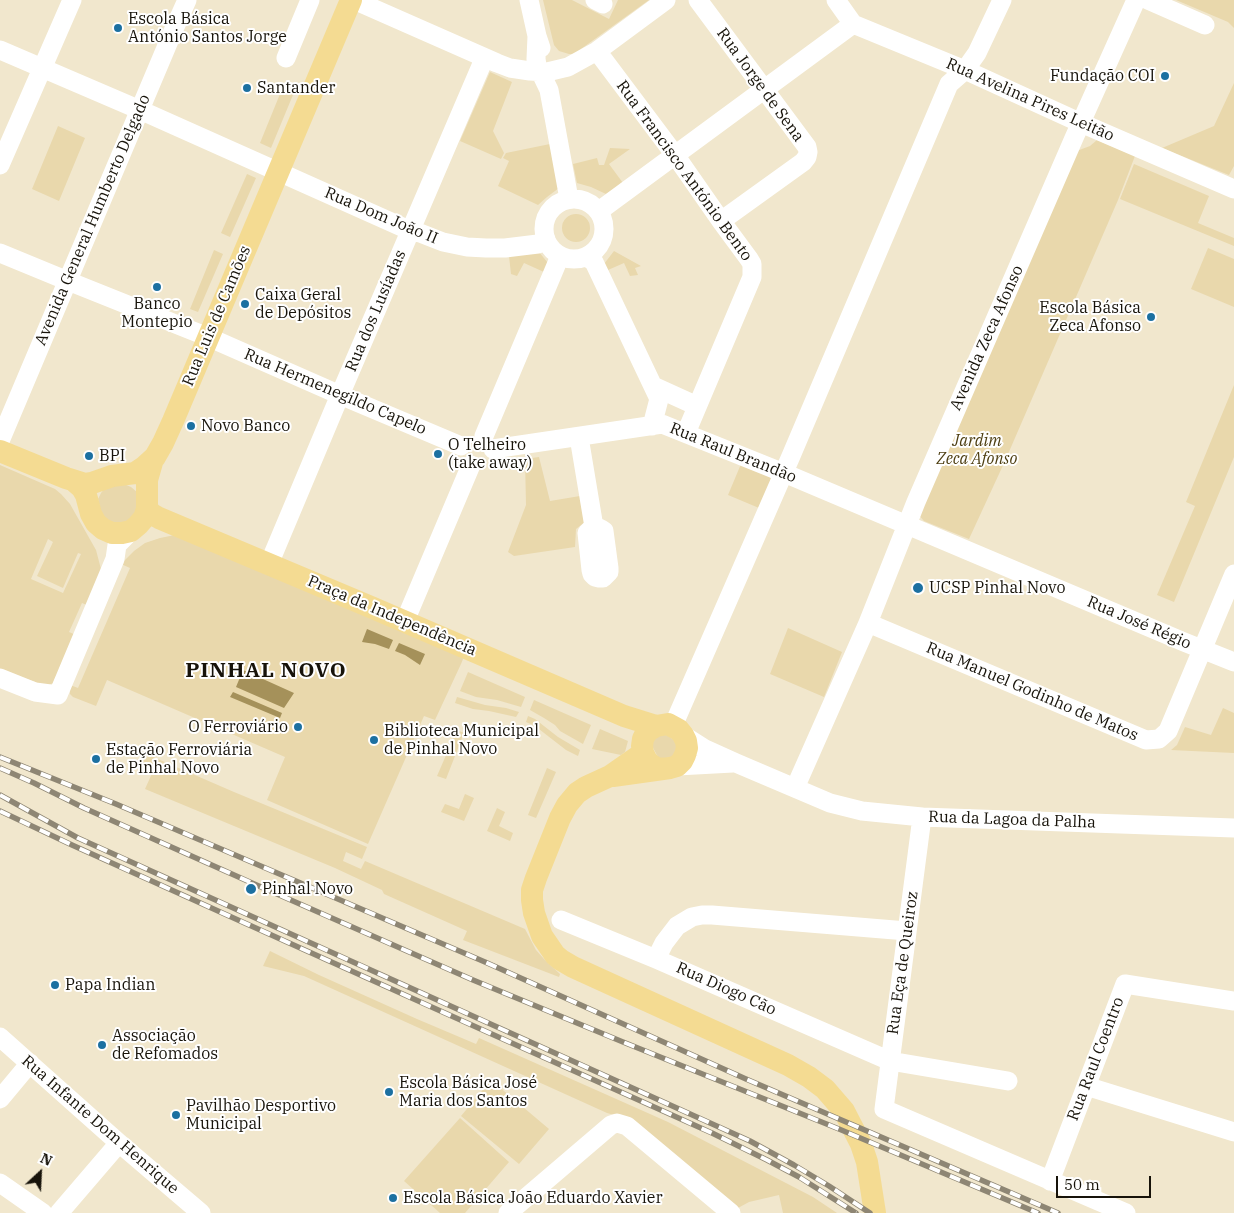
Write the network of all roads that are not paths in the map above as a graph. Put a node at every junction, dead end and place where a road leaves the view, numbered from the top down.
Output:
1 (72, 0) edge
2 (187, 0) edge
3 (310, 0) edge
4 (353, 0) edge
5 (529, 0) edge
6 (666, 0) edge
7 (698, 0) edge
8 (836, 0) edge
9 (1002, 0) edge
10 (1136, 0) edge
11 (1148, 0) edge
12 (853, 24) junction
13 (1205, 25) dead end
14 (538, 42) junction
15 (0, 50) edge
16 (597, 51) junction
17 (286, 58) dead end
18 (484, 58) junction
19 (573, 65) junction
20 (43, 68) junction
21 (510, 68) junction
22 (965, 70) junction
23 (541, 72) junction
24 (764, 90) junction
25 (140, 110) junction
26 (1081, 123) junction
27 (675, 155) junction
28 (0, 164) edge
29 (278, 172) junction
30 (1234, 189) edge
31 (569, 199) junction
32 (599, 211) junction
33 (721, 221) junction
34 (411, 230) junction
35 (546, 239) junction
36 (0, 252) edge
37 (560, 256) junction
38 (587, 257) junction
39 (68, 281) junction
40 (208, 337) junction
41 (653, 386) junction
42 (340, 395) junction
43 (697, 406) junction
44 (652, 426) junction
45 (686, 433) junction
46 (579, 437) junction
47 (0, 441) edge
48 (488, 442) junction
49 (461, 446) junction
50 (0, 450) edge
51 (153, 459) junction
52 (471, 465) junction
53 (784, 473) junction
54 (112, 478) junction
55 (74, 481) junction
56 (89, 505) junction
57 (144, 517) junction
58 (906, 525) junction
59 (594, 528) dead end
60 (103, 530) junction
61 (116, 551) junction
62 (269, 564) junction
63 (1234, 574) edge
64 (405, 622) junction
65 (868, 623) junction
66 (1202, 650) junction
67 (1234, 662) edge
68 (0, 678) edge
69 (660, 736) junction
70 (736, 763) junction
71 (670, 767) junction
72 (610, 776) junction
73 (795, 788) junction
74 (922, 817) junction
75 (1234, 828) edge
76 (562, 920) dead end
77 (907, 932) junction
78 (656, 958) junction
79 (1234, 1001) edge
80 (0, 1038) edge
81 (890, 1061) junction
82 (30, 1064) junction
83 (1008, 1081) dead end
84 (1086, 1086) junction
85 (0, 1099) edge
86 (1234, 1132) edge
87 (119, 1143) junction
88 (1050, 1181) junction
89 (0, 1183) edge
90 (43, 1213) edge
91 (59, 1213) edge
92 (201, 1213) edge
93 (508, 1213) edge
94 (730, 1213) edge
95 (875, 1213) edge
96 (1126, 1213) edge

1 - 20 street
2 - 25 street, Avenida General Humberto Delgado
3 - 17 street
4 - 18 street
4 - 29 main road, Rua Luis de Camões
5 - 14 street
6 - 16 street
7 - 24 street, Rua Jorge de Sena
8 - 12 street
9 - 22 street
10 - 26 street, Avenida Zeca Afonso
11 - 13 street
12 - 22 street, Rua Avelina Pires Leitão
12 - 24 street
14 - 19 street
14 - 21 street
14 - 23 street
15 - 20 street, Rua Dom João II
16 - 19 street
16 - 27 street, Rua Francisco António Bento
18 - 21 street
18 - 34 street, Rua dos Lusíadas
19 - 23 street
20 - 25 street, Rua Dom João II
20 - 28 street
21 - 23 street
22 - 26 street, Rua Avelina Pires Leitão
22 - 53 street
23 - 31 street
24 - 27 street
24 - 33 street, Rua Jorge de Sena
25 - 29 street, Rua Dom João II
25 - 39 street, Avenida General Humberto Delgado
26 - 30 street, Rua Avelina Pires Leitão
26 - 58 street, Avenida Zeca Afonso
27 - 32 street
27 - 33 street, Rua Francisco António Bento
29 - 34 street, Rua Dom João II
29 - 40 main road, Rua Luis de Camões
31 - 32 street
31 - 35 street
32 - 38 street
33 - 43 street, Rua Francisco António Bento
34 - 35 street, Rua Dom João II
34 - 42 street, Rua dos Lusíadas
35 - 37 street
36 - 39 street, Rua Hermenegildo Capelo
37 - 38 street
37 - 48 street
38 - 41 street
39 - 40 street, Rua Hermenegildo Capelo
39 - 47 street, Avenida General Humberto Delgado
40 - 42 street, Rua Hermenegildo Capelo
40 - 51 main road, Rua Luis de Camões
41 - 43 street
41 - 44 street
42 - 49 street, Rua Hermenegildo Capelo
42 - 62 street, Rua dos Lusíadas
43 - 45 street, Rua Francisco António Bento
44 - 45 street, Rua Raul Brandão
44 - 46 street, Rua Raul Brandão
45 - 53 street, Rua Raul Brandão
46 - 48 street, Rua Raul Brandão
46 - 59 street
48 - 49 street
48 - 52 street
49 - 52 street
50 - 55 main road, Rua Luis de Camões
51 - 54 main road, Rua Luis de Camões
51 - 57 main road, Rua Luis de Camões
52 - 64 street
53 - 58 street, Rua Raul Brandão
53 - 69 street
54 - 55 main road, Rua Luis de Camões
54 - 56 main road
54 - 57 main road
55 - 56 main road
56 - 60 main road
57 - 60 main road
57 - 61 street
57 - 62 main road, Praça da Independência
58 - 65 street, Avenida Zeca Afonso
58 - 66 street, Rua José Régio
60 - 61 street
61 - 68 street
62 - 64 main road, Praça da Independência
63 - 66 street, Rua Manuel Godinho de Matos
64 - 69 main road, Praça da Independência
65 - 66 street, Rua Manuel Godinho de Matos
65 - 73 street, Avenida Zeca Afonso
66 - 67 street, Rua José Régio
69 - 70 street
69 - 71 main road
69 - 71 main road
69 - 72 main road
70 - 71 street
70 - 73 street
71 - 72 main road
72 - 95 main road
73 - 74 street, Rua da Lagoa da Palha
74 - 75 street, Rua da Lagoa da Palha
74 - 77 street, Rua Eça de Queiroz
76 - 78 street, Rua Diogo Cão
77 - 78 street
77 - 81 street, Rua Eça de Queiroz
78 - 81 street, Rua Diogo Cão
79 - 84 street, Rua Raul Coentro
80 - 82 street, Rua Infante Dom Henrique
81 - 83 street, Rua Diogo Cão
81 - 88 street, Rua Eça de Queiroz
82 - 85 street
82 - 87 street, Rua Infante Dom Henrique
84 - 86 street
84 - 88 street, Rua Raul Coentro
87 - 91 street
87 - 92 street, Rua Infante Dom Henrique
88 - 96 street
89 - 90 street
93 - 94 street

